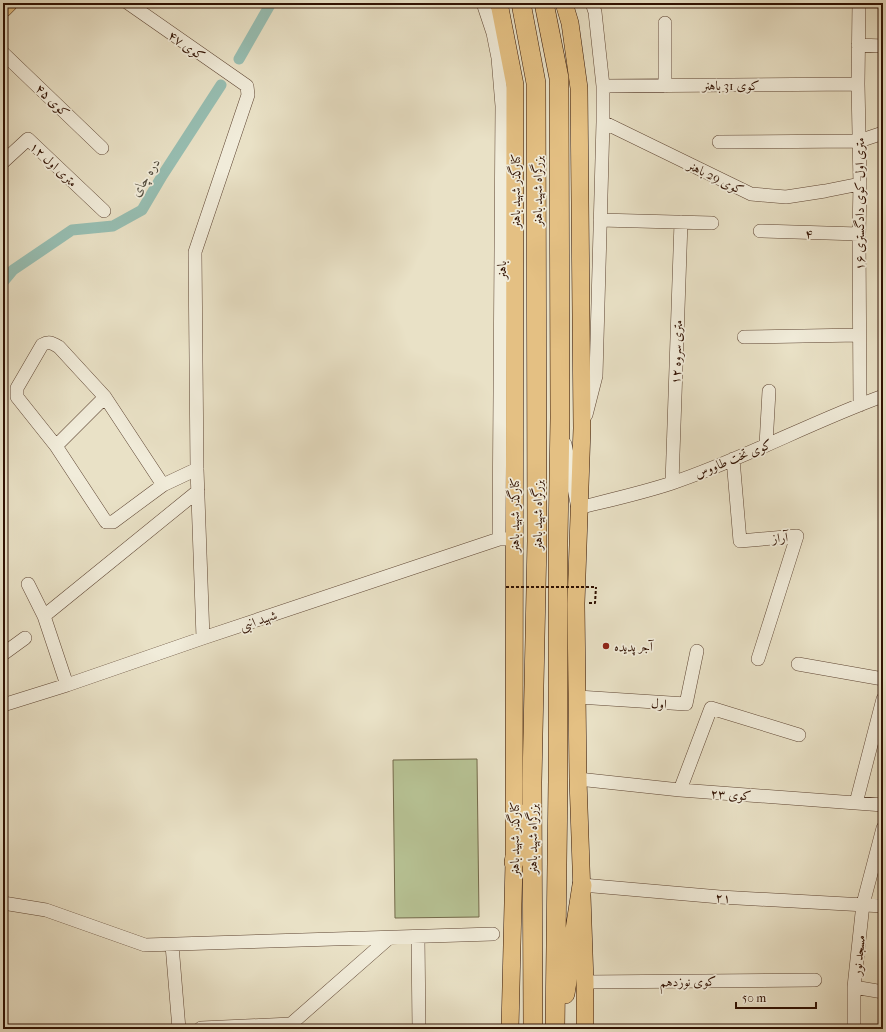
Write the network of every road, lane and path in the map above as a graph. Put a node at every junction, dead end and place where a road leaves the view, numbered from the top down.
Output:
1 (9, 3) edge
2 (128, 3) edge
3 (483, 3) edge
4 (499, 3) edge
5 (521, 3) edge
6 (544, 3) edge
7 (564, 3) edge
8 (592, 3) edge
9 (859, 3) edge
10 (3, 9) edge
11 (665, 23) dead end
12 (858, 45) junction
13 (883, 46) edge
14 (3, 53) edge
15 (858, 84) junction
16 (603, 86) junction
17 (665, 86) junction
18 (603, 122) junction
19 (883, 133) edge
20 (859, 141) junction
21 (719, 142) dead end
22 (102, 148) dead end
23 (3, 162) edge
24 (860, 184) junction
25 (104, 211) dead end
26 (600, 220) junction
27 (681, 222) junction
28 (712, 223) dead end
29 (760, 232) dead end
30 (859, 234) junction
31 (859, 335) junction
32 (744, 337) dead end
33 (769, 391) dead end
34 (883, 396) edge
35 (105, 397) junction
36 (860, 405) junction
37 (560, 418) junction
38 (582, 428) junction
39 (766, 445) junction
40 (56, 446) junction
41 (733, 459) junction
42 (197, 469) junction
43 (672, 483) junction
44 (163, 485) junction
45 (198, 491) junction
46 (578, 508) junction
47 (506, 539) junction
48 (28, 584) dead end
49 (506, 587) dead end
50 (595, 603) dead end
51 (44, 616) junction
52 (25, 638) dead end
53 (203, 638) junction
54 (697, 651) dead end
55 (3, 654) edge
56 (758, 659) dead end
57 (798, 664) dead end
58 (883, 679) edge
59 (67, 685) junction
60 (578, 697) junction
61 (883, 700) edge
62 (3, 705) edge
63 (799, 734) dead end
64 (578, 779) junction
65 (532, 782) junction
66 (680, 790) junction
67 (856, 803) junction
68 (883, 805) edge
69 (883, 828) edge
70 (514, 862) junction
71 (582, 885) junction
72 (3, 903) edge
73 (863, 904) junction
74 (883, 906) edge
75 (494, 934) dead end
76 (418, 937) junction
77 (388, 938) junction
78 (172, 945) junction
79 (815, 980) dead end
80 (585, 982) junction
81 (854, 987) junction
82 (883, 992) edge
83 (201, 1028) dead end
84 (179, 1029) edge
85 (419, 1029) edge
86 (510, 1029) edge
87 (533, 1029) edge
88 (555, 1029) edge
89 (559, 1029) edge
90 (585, 1029) edge
91 (854, 1029) edge

1 - 10 main road
2 - 42 street, کوی ۴۷
3 - 47 street, باهنر
4 - 47 main road, کنارگذر شهید باهنر
5 - 65 highway, بزرگراه شهید باهنر
6 - 37 highway, بزرگراه شهید باهنر
7 - 38 main road
8 - 16 street
9 - 12 street, ۱۶ متری اول-کوی دادگستری
11 - 17 street
12 - 13 street
12 - 15 street, ۱۶ متری اول-کوی دادگستری
14 - 22 street, کوی ۴۵
15 - 17 street, کوی 31 باهنر
15 - 20 street, ۱۶ متری اول-کوی دادگستری
16 - 17 street, کوی 31 باهنر
16 - 18 street
18 - 24 street, کوی 29 باهنر
18 - 26 street
19 - 20 street
20 - 21 street
20 - 24 street, ۱۶ متری اول-کوی دادگستری
23 - 25 street, ۱۲ متری اول
24 - 30 street, ۱۶ متری اول-کوی دادگستری
26 - 27 street
26 - 38 street
27 - 28 street
27 - 43 street, ۱۲ متری سروه
29 - 30 street, ۴
30 - 31 street, ۱۶ متری اول-کوی دادگستری
31 - 32 street
31 - 36 street, ۱۶ متری اول-کوی دادگستری
33 - 39 street
34 - 36 street, کوی تخت طاووس
35 - 40 street
35 - 40 street
35 - 44 street
36 - 39 street, کوی تخت طاووس
37 - 46 street
37 - 88 highway, بزرگراه شهید باهنر
38 - 46 main road
39 - 41 street, کوی تخت طاووس
40 - 44 street
41 - 43 street, کوی تخت طاووس
41 - 56 street, آراز
42 - 44 street
42 - 45 street
43 - 46 street, کوی تخت طاووس
45 - 51 street
45 - 53 street
46 - 60 main road
47 - 53 street, شهید انبی
47 - 70 main road, کنارگذر شهید باهنر
48 - 51 street
49 - 50 path, bridge
51 - 59 street
52 - 55 street
53 - 59 street, شهید انبی
54 - 60 street, اول
57 - 58 street
59 - 62 street, شهید انبی
60 - 64 main road
61 - 67 street
63 - 66 street
64 - 66 street, کوی ۲۳
64 - 71 main road
65 - 70 highway
65 - 87 highway, بزرگراه شهید باهنر
66 - 67 street, کوی ۲۳
67 - 68 street, کوی ۲۳
69 - 73 street, مسجد نور
70 - 86 main road, کنارگذر شهید باهنر
71 - 73 street, ۲۱
71 - 80 main road
71 - 89 highway
72 - 78 street
73 - 74 street, ۲۱
73 - 81 street, مسجد نور
75 - 76 street
76 - 77 street
76 - 85 street
77 - 78 street
77 - 83 street
78 - 84 street
79 - 80 street, کوی نوزدهم
80 - 90 main road
81 - 82 street
81 - 91 street, مسجد نور

